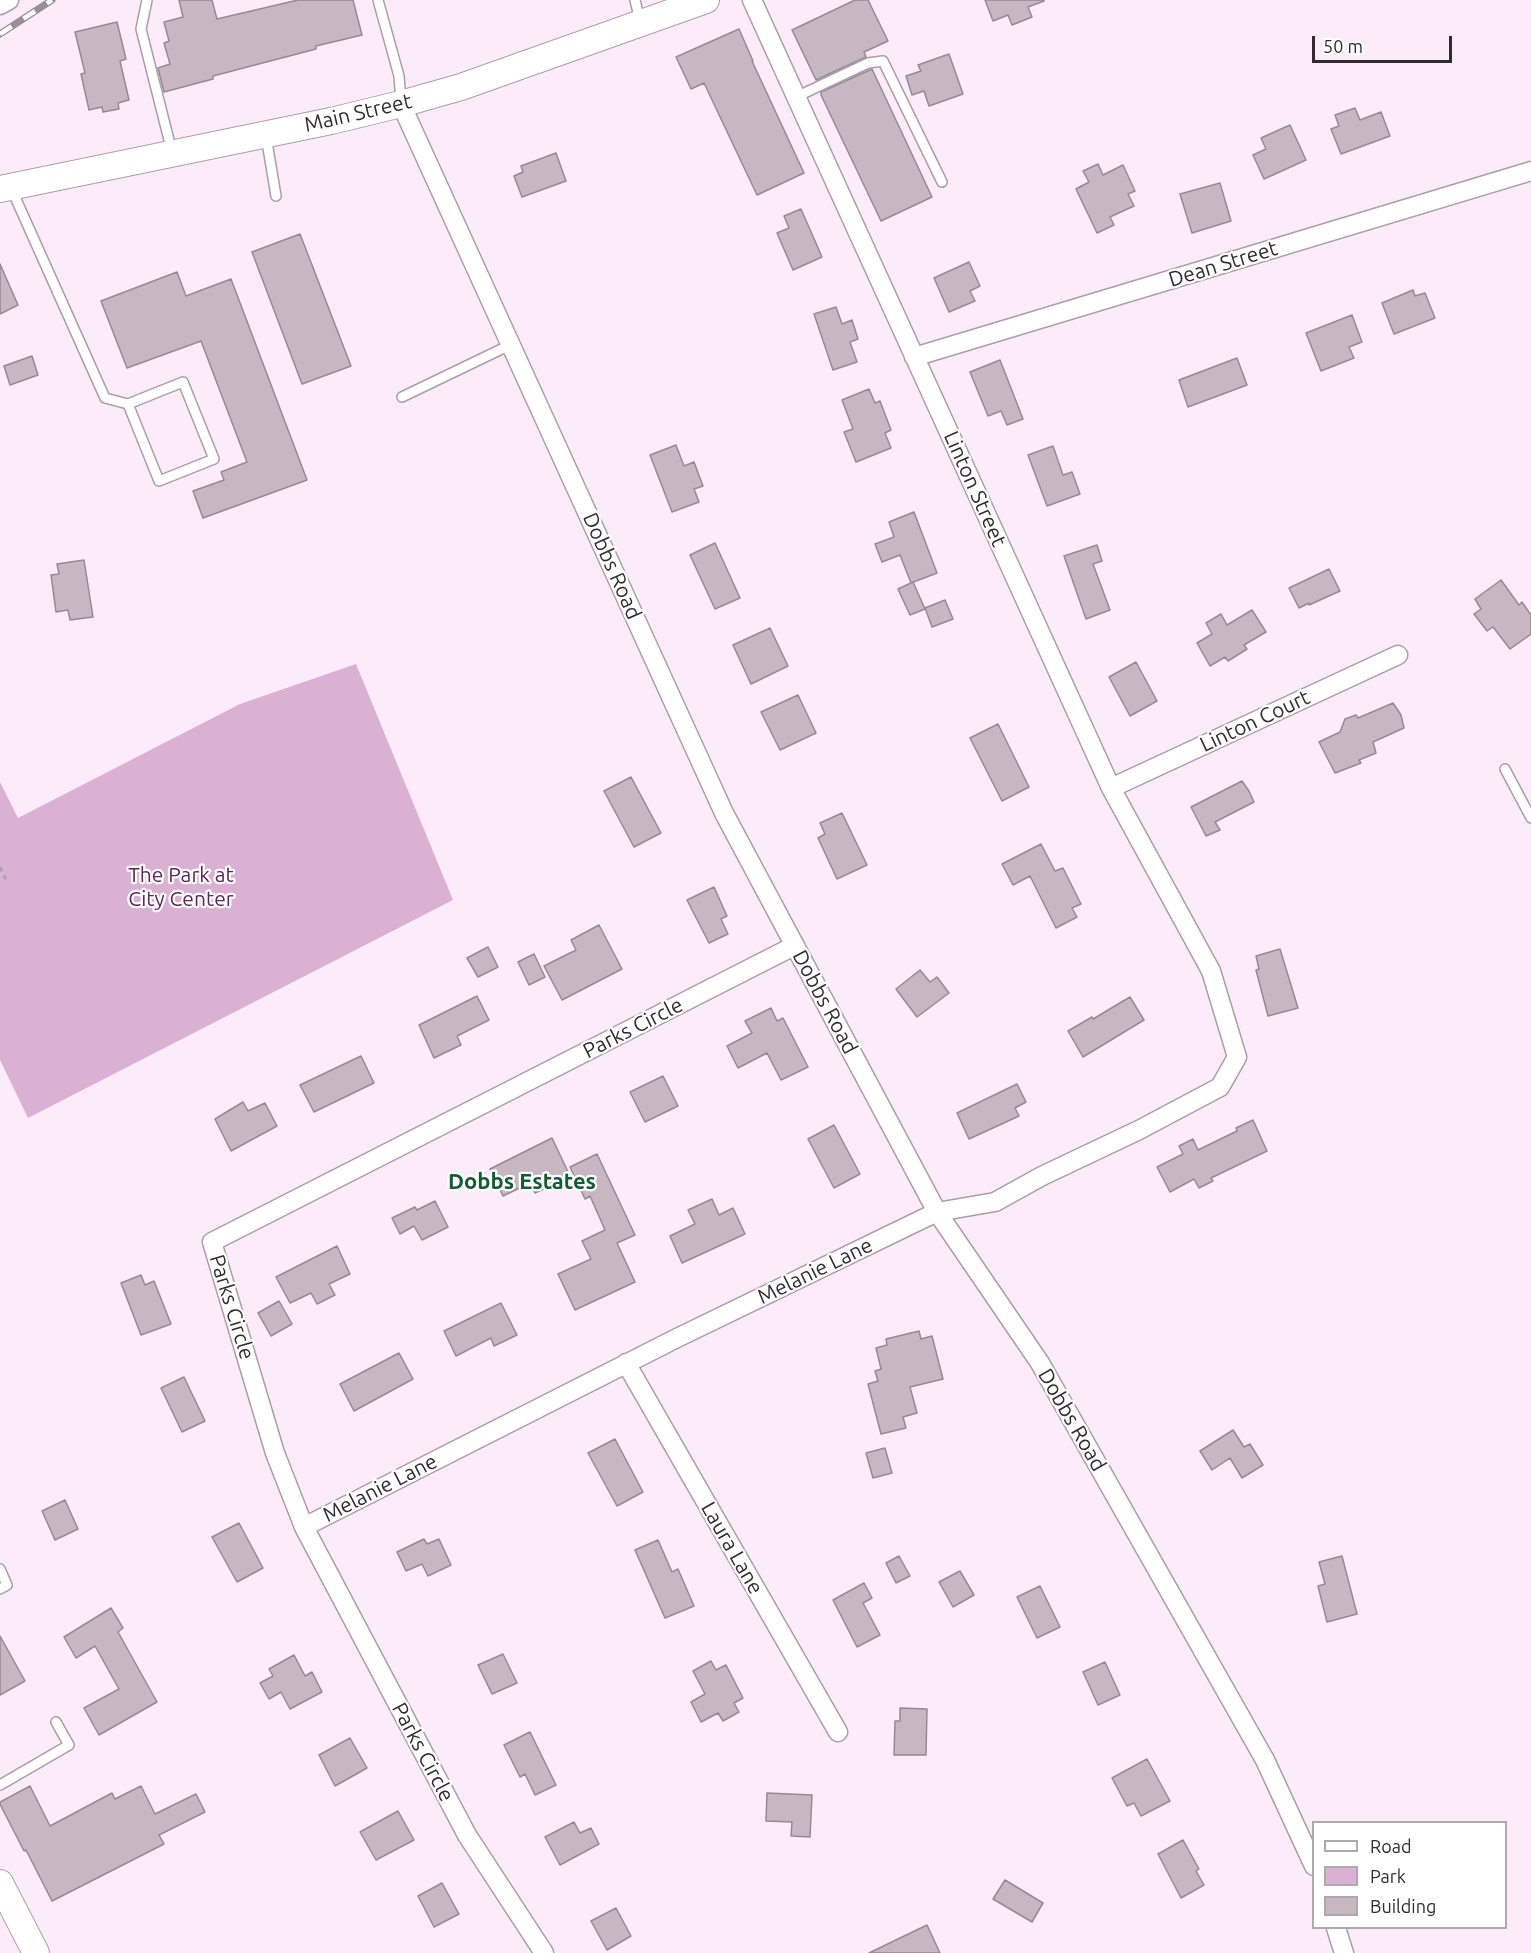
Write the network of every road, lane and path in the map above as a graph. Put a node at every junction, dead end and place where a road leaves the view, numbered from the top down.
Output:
1 (9, 0) edge
2 (147, 0) edge
3 (378, 0) edge
4 (706, 0) edge
5 (752, 0) edge
6 (0, 5) edge
7 (638, 12) edge
8 (796, 97) junction
9 (401, 104) junction
10 (266, 135) junction
11 (172, 154) junction
12 (1531, 171) edge
13 (942, 182) dead end
14 (5, 188) edge
15 (276, 196) dead end
16 (510, 345) junction
17 (914, 357) junction
18 (402, 397) dead end
19 (128, 404) junction
20 (1398, 655) dead end
21 (1505, 768) dead end
22 (1111, 788) junction
23 (1531, 818) edge
24 (0, 867) edge
25 (7, 882) dead end
26 (794, 946) junction
27 (1211, 971) joint
28 (937, 1212) junction
29 (626, 1363) junction
30 (304, 1527) junction
31 (0, 1569) edge
32 (0, 1588) edge
33 (56, 1722) dead end
34 (838, 1732) dead end
35 (0, 1785) edge
36 (1312, 1862) edge
37 (0, 1883) edge
38 (1336, 1929) edge
39 (36, 1953) edge
40 (544, 1953) edge
41 (1344, 1953) edge

1 - 6 street
2 - 11 lane
3 - 9 lane
4 - 7 main road, Main Street
5 - 8 street, Linton Street
7 - 9 main road, Main Street
8 - 13 lane
8 - 17 street, Linton Street
9 - 10 main road, Main Street
9 - 16 street, Dobbs Road
10 - 11 main road, Main Street
10 - 15 lane
11 - 14 main road, Main Street
12 - 17 street, Dean Street
14 - 19 lane
16 - 18 lane
16 - 26 street, Dobbs Road
17 - 22 street, Linton Street
19 - 19 lane
20 - 22 street, Linton Court
21 - 23 lane
22 - 27 street, Linton Street
24 - 25 path
26 - 28 street, Dobbs Road
26 - 30 street, Parks Circle
27 - 28 street, Melanie Lane
28 - 29 street, Melanie Lane
28 - 36 street, Dobbs Road
29 - 30 street, Melanie Lane
29 - 34 street, Laura Lane
30 - 40 street, Parks Circle
31 - 32 lane
33 - 35 lane
37 - 39 main road
38 - 41 street

